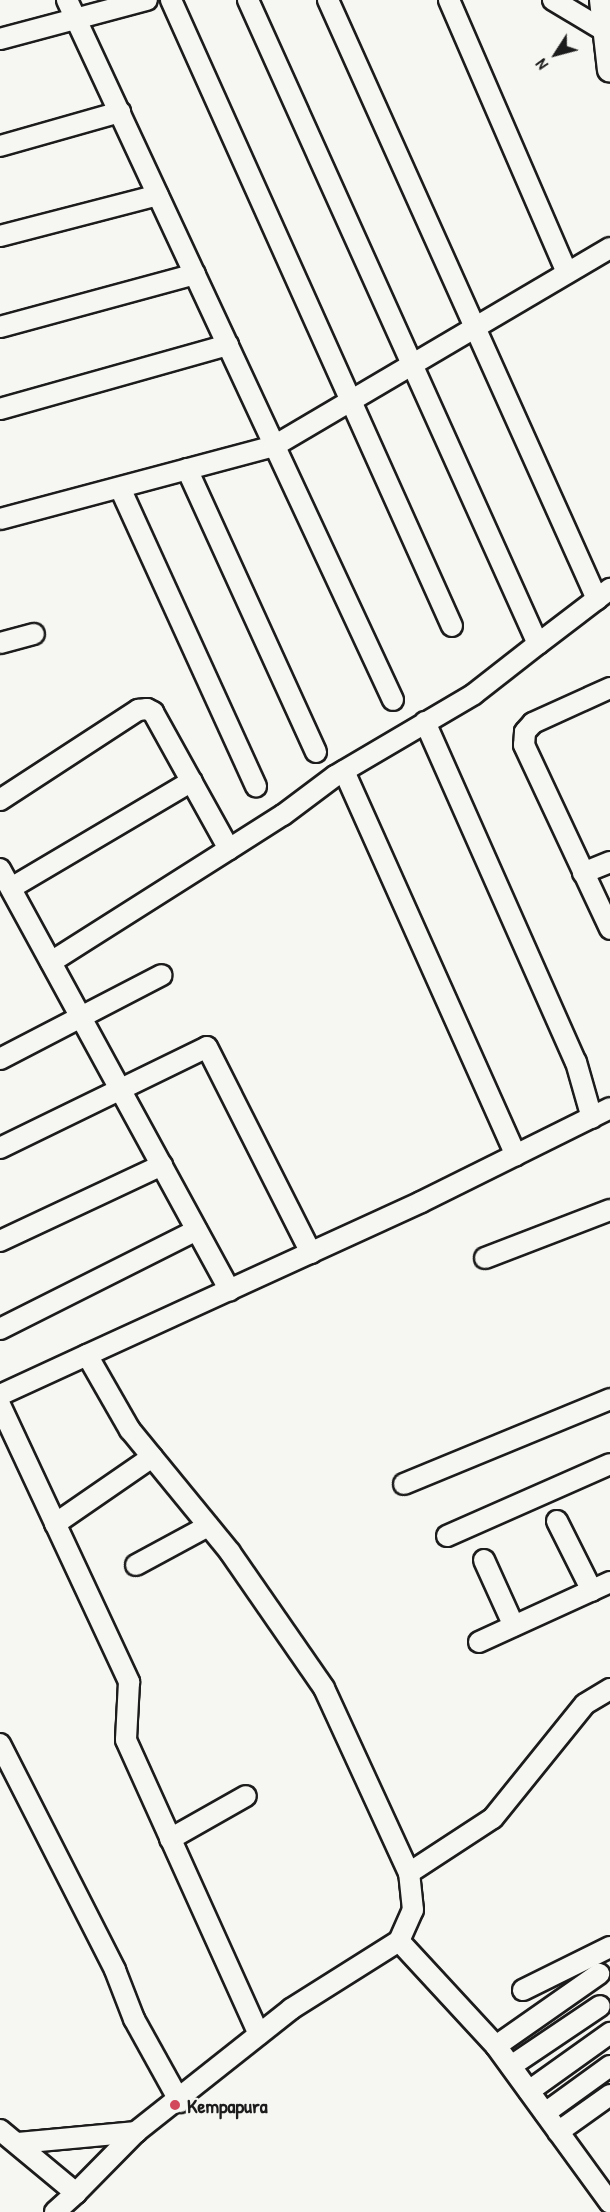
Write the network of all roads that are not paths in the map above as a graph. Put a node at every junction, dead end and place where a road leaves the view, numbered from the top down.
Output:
1 (67, 0) edge
2 (147, 0) edge
3 (171, 0) edge
4 (248, 0) edge
5 (328, 0) edge
6 (449, 0) edge
7 (553, 0) edge
8 (602, 0) edge
9 (76, 18) junction
10 (607, 33) edge
11 (0, 39) edge
12 (610, 70) edge
13 (120, 112) junction
14 (0, 146) edge
15 (158, 195) junction
16 (0, 237) edge
17 (610, 248) edge
18 (567, 273) junction
19 (195, 274) junction
20 (0, 327) edge
21 (475, 327) junction
22 (228, 345) junction
23 (411, 363) junction
24 (351, 399) junction
25 (0, 409) edge
26 (274, 446) junction
27 (188, 469) junction
28 (120, 488) junction
29 (0, 519) edge
30 (604, 594) edge
31 (452, 626) dead end
32 (34, 634) dead end
33 (0, 643) edge
34 (538, 644) junction
35 (610, 688) edge
36 (393, 700) dead end
37 (425, 722) junction
38 (316, 752) dead end
39 (344, 771) junction
40 (192, 781) junction
41 (256, 787) dead end
42 (0, 800) edge
43 (229, 849) junction
44 (610, 862) edge
45 (0, 869) edge
46 (583, 873) junction
47 (11, 888) junction
48 (610, 929) edge
49 (51, 962) junction
50 (162, 975) dead end
51 (82, 1018) junction
52 (0, 1059) edge
53 (121, 1091) junction
54 (610, 1107) edge
55 (592, 1118) junction
56 (0, 1148) edge
57 (516, 1155) junction
58 (162, 1165) junction
59 (610, 1210) edge
60 (197, 1230) junction
61 (0, 1240) edge
62 (311, 1253) junction
63 (484, 1258) dead end
64 (230, 1290) junction
65 (0, 1329) edge
66 (87, 1355) junction
67 (0, 1395) edge
68 (610, 1399) edge
69 (0, 1405) edge
70 (152, 1456) junction
71 (610, 1464) edge
72 (404, 1484) dead end
73 (557, 1521) dead end
74 (55, 1524) junction
75 (208, 1526) junction
76 (447, 1536) dead end
77 (484, 1560) dead end
78 (136, 1565) dead end
79 (601, 1586) edge
80 (514, 1626) junction
81 (479, 1642) dead end
82 (610, 1689) edge
83 (0, 1744) edge
84 (246, 1796) dead end
85 (170, 1839) junction
86 (409, 1873) junction
87 (399, 1941) junction
88 (610, 1947) edge
89 (599, 1974) dead end
90 (524, 1990) dead end
91 (600, 2006) dead end
92 (610, 2032) edge
93 (259, 2034) junction
94 (496, 2046) junction
95 (511, 2066) junction
96 (610, 2066) edge
97 (529, 2091) junction
98 (610, 2095) edge
99 (180, 2102) junction
100 (545, 2113) junction
101 (0, 2130) edge
102 (136, 2132) junction
103 (558, 2132) junction
104 (18, 2143) junction
105 (76, 2193) junction
106 (610, 2203) edge
107 (56, 2212) edge

1 - 9 street
2 - 9 street
3 - 24 street
4 - 23 street
5 - 21 street
6 - 18 street
7 - 10 street
8 - 10 street
9 - 11 street
9 - 13 street
10 - 12 street
13 - 14 street
13 - 15 street
15 - 16 street
15 - 19 street
17 - 18 street
18 - 21 street
19 - 20 street
19 - 22 street
21 - 23 street
21 - 30 street
22 - 25 street
22 - 26 street
23 - 24 street
23 - 34 street
24 - 26 street
24 - 31 street
26 - 27 street
26 - 36 street
27 - 28 street
27 - 38 street
28 - 29 street
28 - 41 street
30 - 34 street
32 - 33 street
34 - 37 street
35 - 46 street
37 - 39 street
37 - 55 street
39 - 43 street
39 - 57 street
40 - 42 street
40 - 43 street
40 - 47 street
43 - 49 street
44 - 46 street
45 - 47 street
46 - 48 street
47 - 49 street
49 - 51 street
50 - 51 street
51 - 52 street
51 - 53 street
53 - 56 street
53 - 58 street
53 - 62 street
54 - 55 street
55 - 57 street
57 - 62 street
58 - 60 street
58 - 61 street
59 - 63 street
60 - 64 street
60 - 65 street
62 - 64 street
64 - 66 street
66 - 67 street
66 - 70 street
68 - 72 street
69 - 74 street
70 - 74 street
70 - 75 street
71 - 76 street
73 - 79 street
74 - 85 street
75 - 78 street
75 - 86 street
77 - 80 street
79 - 80 street
80 - 81 street
82 - 86 street
83 - 99 street
84 - 85 street
85 - 93 street
86 - 87 street
87 - 93 street
87 - 94 street
88 - 90 street
89 - 94 street
91 - 95 street
92 - 97 street
93 - 99 street
94 - 95 street
95 - 97 street
96 - 100 street
97 - 100 street
98 - 103 street
99 - 102 street
100 - 103 street
101 - 104 street
102 - 104 street
102 - 105 street
103 - 106 street
104 - 105 street
105 - 107 street

